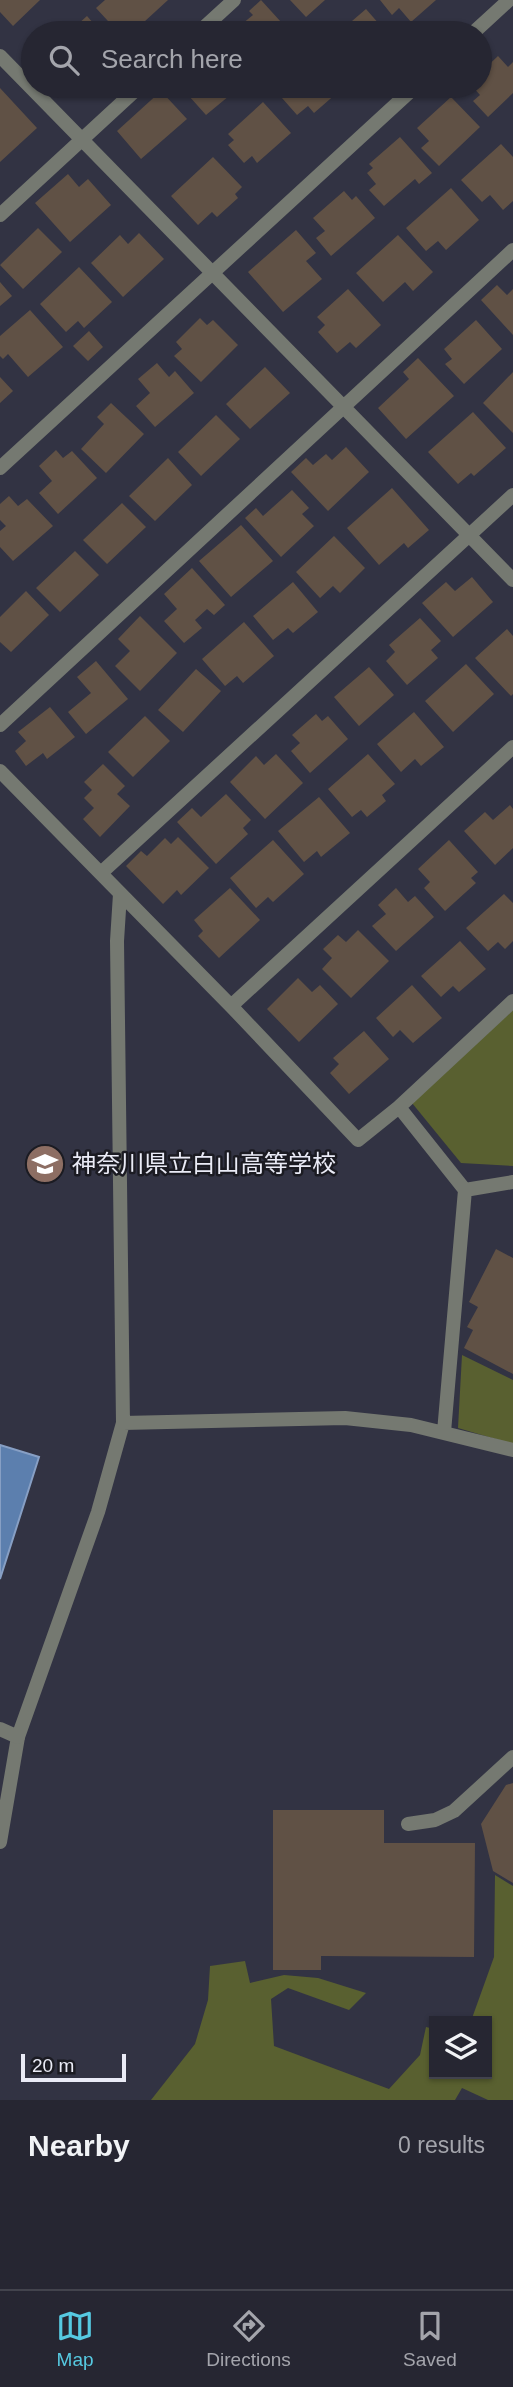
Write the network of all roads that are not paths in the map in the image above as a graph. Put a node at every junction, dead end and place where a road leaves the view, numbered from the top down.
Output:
1 (234, 0) edge
2 (509, 0) edge
3 (211, 21) edge
4 (486, 21) edge
5 (0, 56) edge
6 (21, 77) edge
7 (41, 98) edge
8 (127, 98) edge
9 (403, 98) edge
10 (82, 139) junction
11 (0, 215) edge
12 (513, 250) edge
13 (213, 273) junction
14 (343, 407) junction
15 (0, 468) edge
16 (513, 495) edge
17 (469, 535) junction
18 (513, 580) edge
19 (0, 725) edge
20 (513, 747) edge
21 (0, 771) edge
22 (100, 873) junction
23 (120, 894) junction
24 (513, 1001) edge
25 (231, 1006) junction
26 (399, 1107) junction
27 (513, 1182) edge
28 (465, 1191) junction
29 (123, 1423) junction
30 (444, 1432) junction
31 (513, 1450) edge
32 (0, 1729) edge
33 (18, 1737) junction
34 (513, 1757) edge
35 (408, 1824) dead end
36 (0, 1842) edge

1 - 3 street
2 - 4 street
5 - 6 street
7 - 10 street
8 - 10 street
9 - 13 street
10 - 11 street
10 - 13 street
12 - 14 street
13 - 14 street
13 - 15 street
14 - 17 street
14 - 19 street
16 - 17 street
17 - 18 street
17 - 22 street
20 - 25 street
21 - 22 street
22 - 23 street
23 - 25 street
23 - 29 street
24 - 26 street
25 - 26 street
26 - 28 street
27 - 28 street
28 - 30 street
29 - 30 street
29 - 33 street
30 - 31 street
32 - 33 street
33 - 36 street
34 - 35 street

